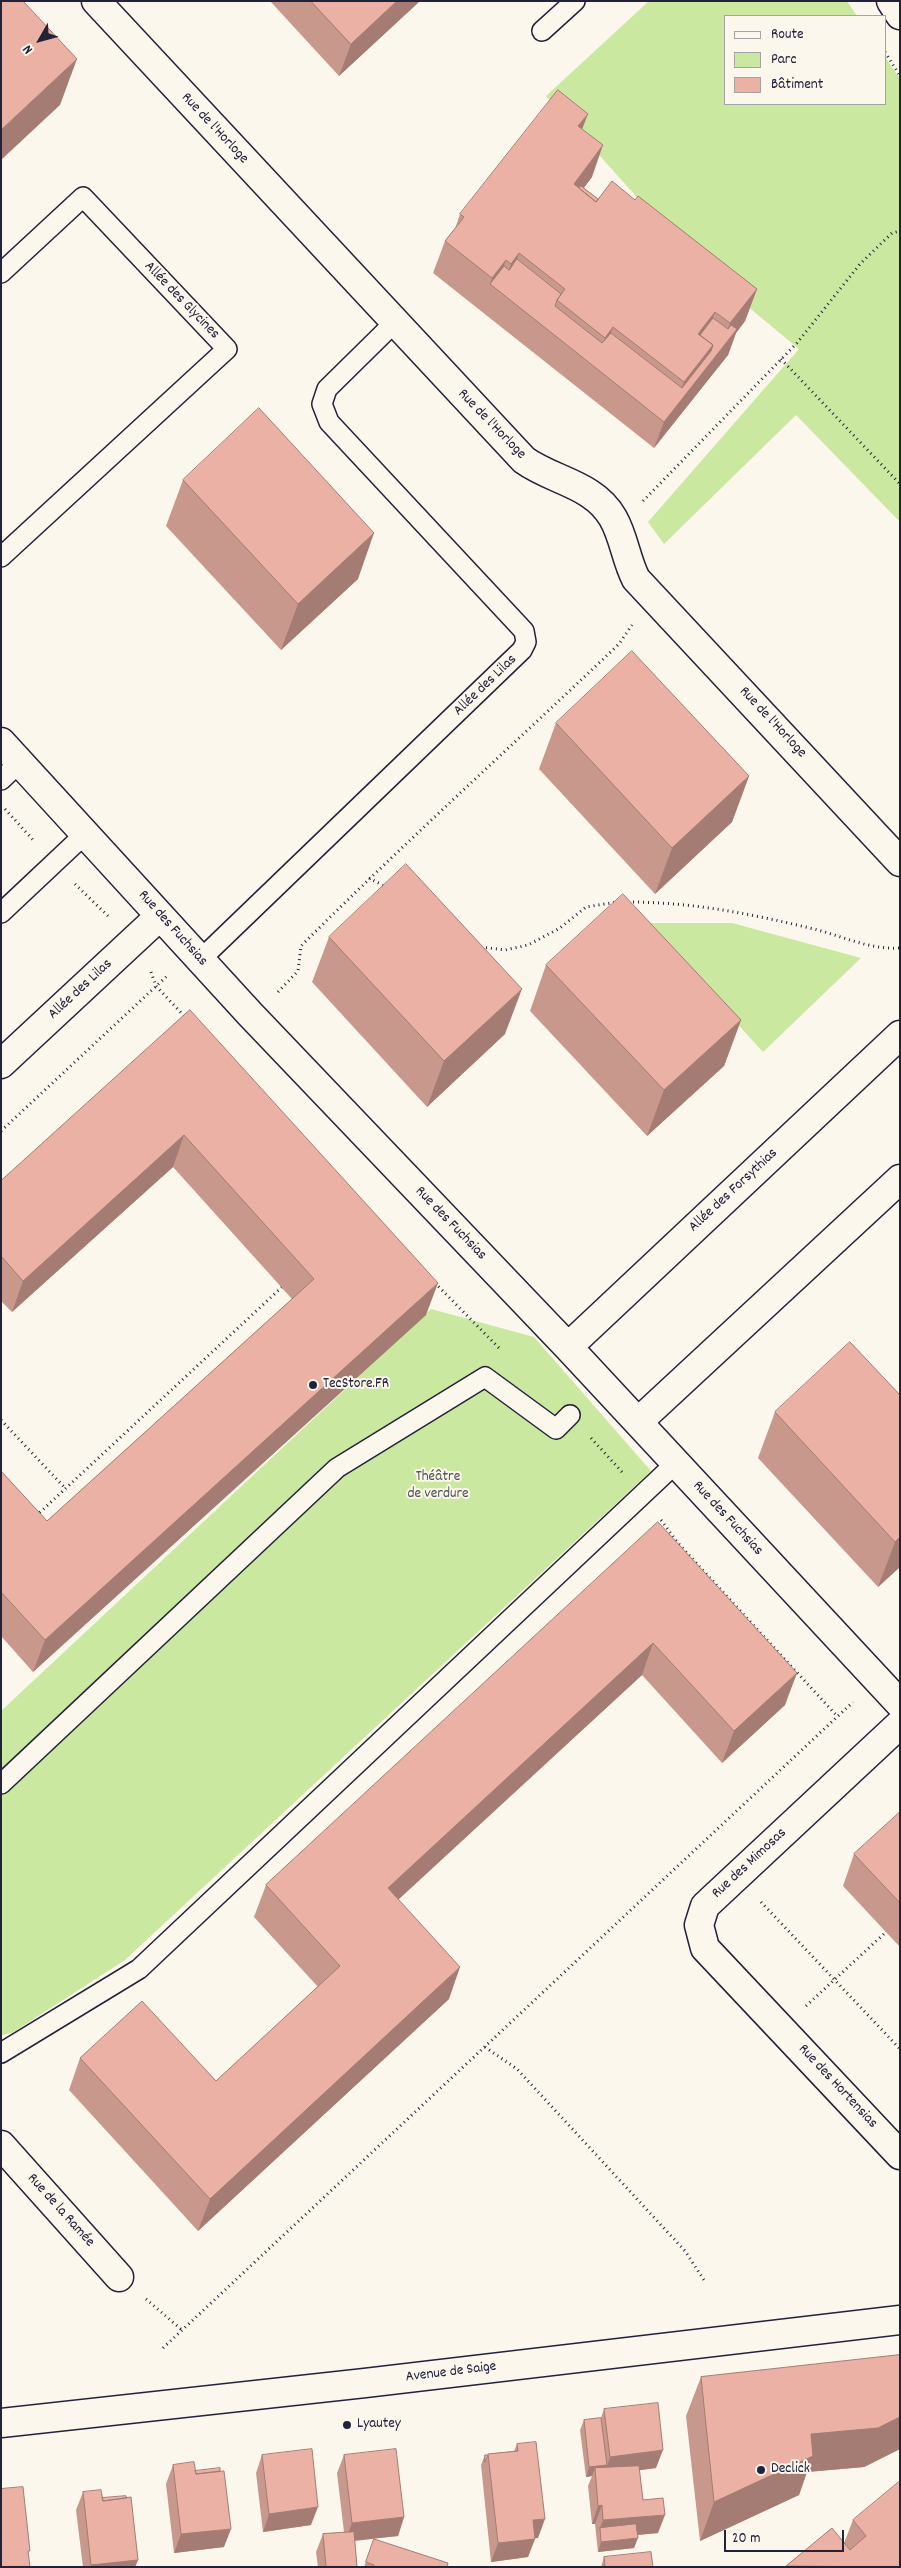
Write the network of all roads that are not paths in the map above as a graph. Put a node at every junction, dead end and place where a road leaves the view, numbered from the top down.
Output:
1 (96, 1) edge
2 (575, 1) edge
3 (891, 1) edge
4 (900, 14) edge
5 (542, 31) dead end
6 (1, 273) edge
7 (394, 323) junction
8 (1, 557) edge
9 (1, 742) edge
10 (11, 771) edge
11 (85, 834) junction
12 (900, 862) edge
13 (1, 913) edge
14 (160, 916) junction
15 (196, 956) junction
16 (900, 1035) edge
17 (1, 1064) edge
18 (900, 1179) edge
19 (568, 1347) junction
20 (570, 1415) dead end
21 (638, 1422) junction
22 (676, 1464) junction
23 (900, 1704) edge
24 (900, 1724) edge
25 (1, 1784) edge
26 (788, 2035) joint
27 (1, 2053) edge
28 (1, 2146) edge
29 (900, 2155) edge
30 (119, 2277) road end
31 (900, 2320) edge
32 (1, 2423) edge

1 - 7 street, Rue de l'Horloge
2 - 5 lane
3 - 4 street
6 - 8 lane, Allée des Glycines
7 - 12 street, Rue de l'Horloge
7 - 15 lane, Allée des Lilas
9 - 10 street, Rue des Fuchsias
10 - 11 street, Rue des Fuchsias
11 - 13 lane
11 - 14 street, Rue des Fuchsias
14 - 15 street, Rue des Fuchsias
14 - 17 street, Allée des Lilas
15 - 19 street, Rue des Fuchsias
16 - 19 street, Allée des Forsythias
18 - 21 street
19 - 21 street, Rue des Fuchsias
20 - 25 lane
21 - 22 street, Rue des Fuchsias
22 - 23 street, Rue des Fuchsias
22 - 27 lane
24 - 26 street, Rue des Mimosas
26 - 29 street, Rue des Hortensias
28 - 30 street, Rue de la Ramée
31 - 32 street, Avenue de Saige

